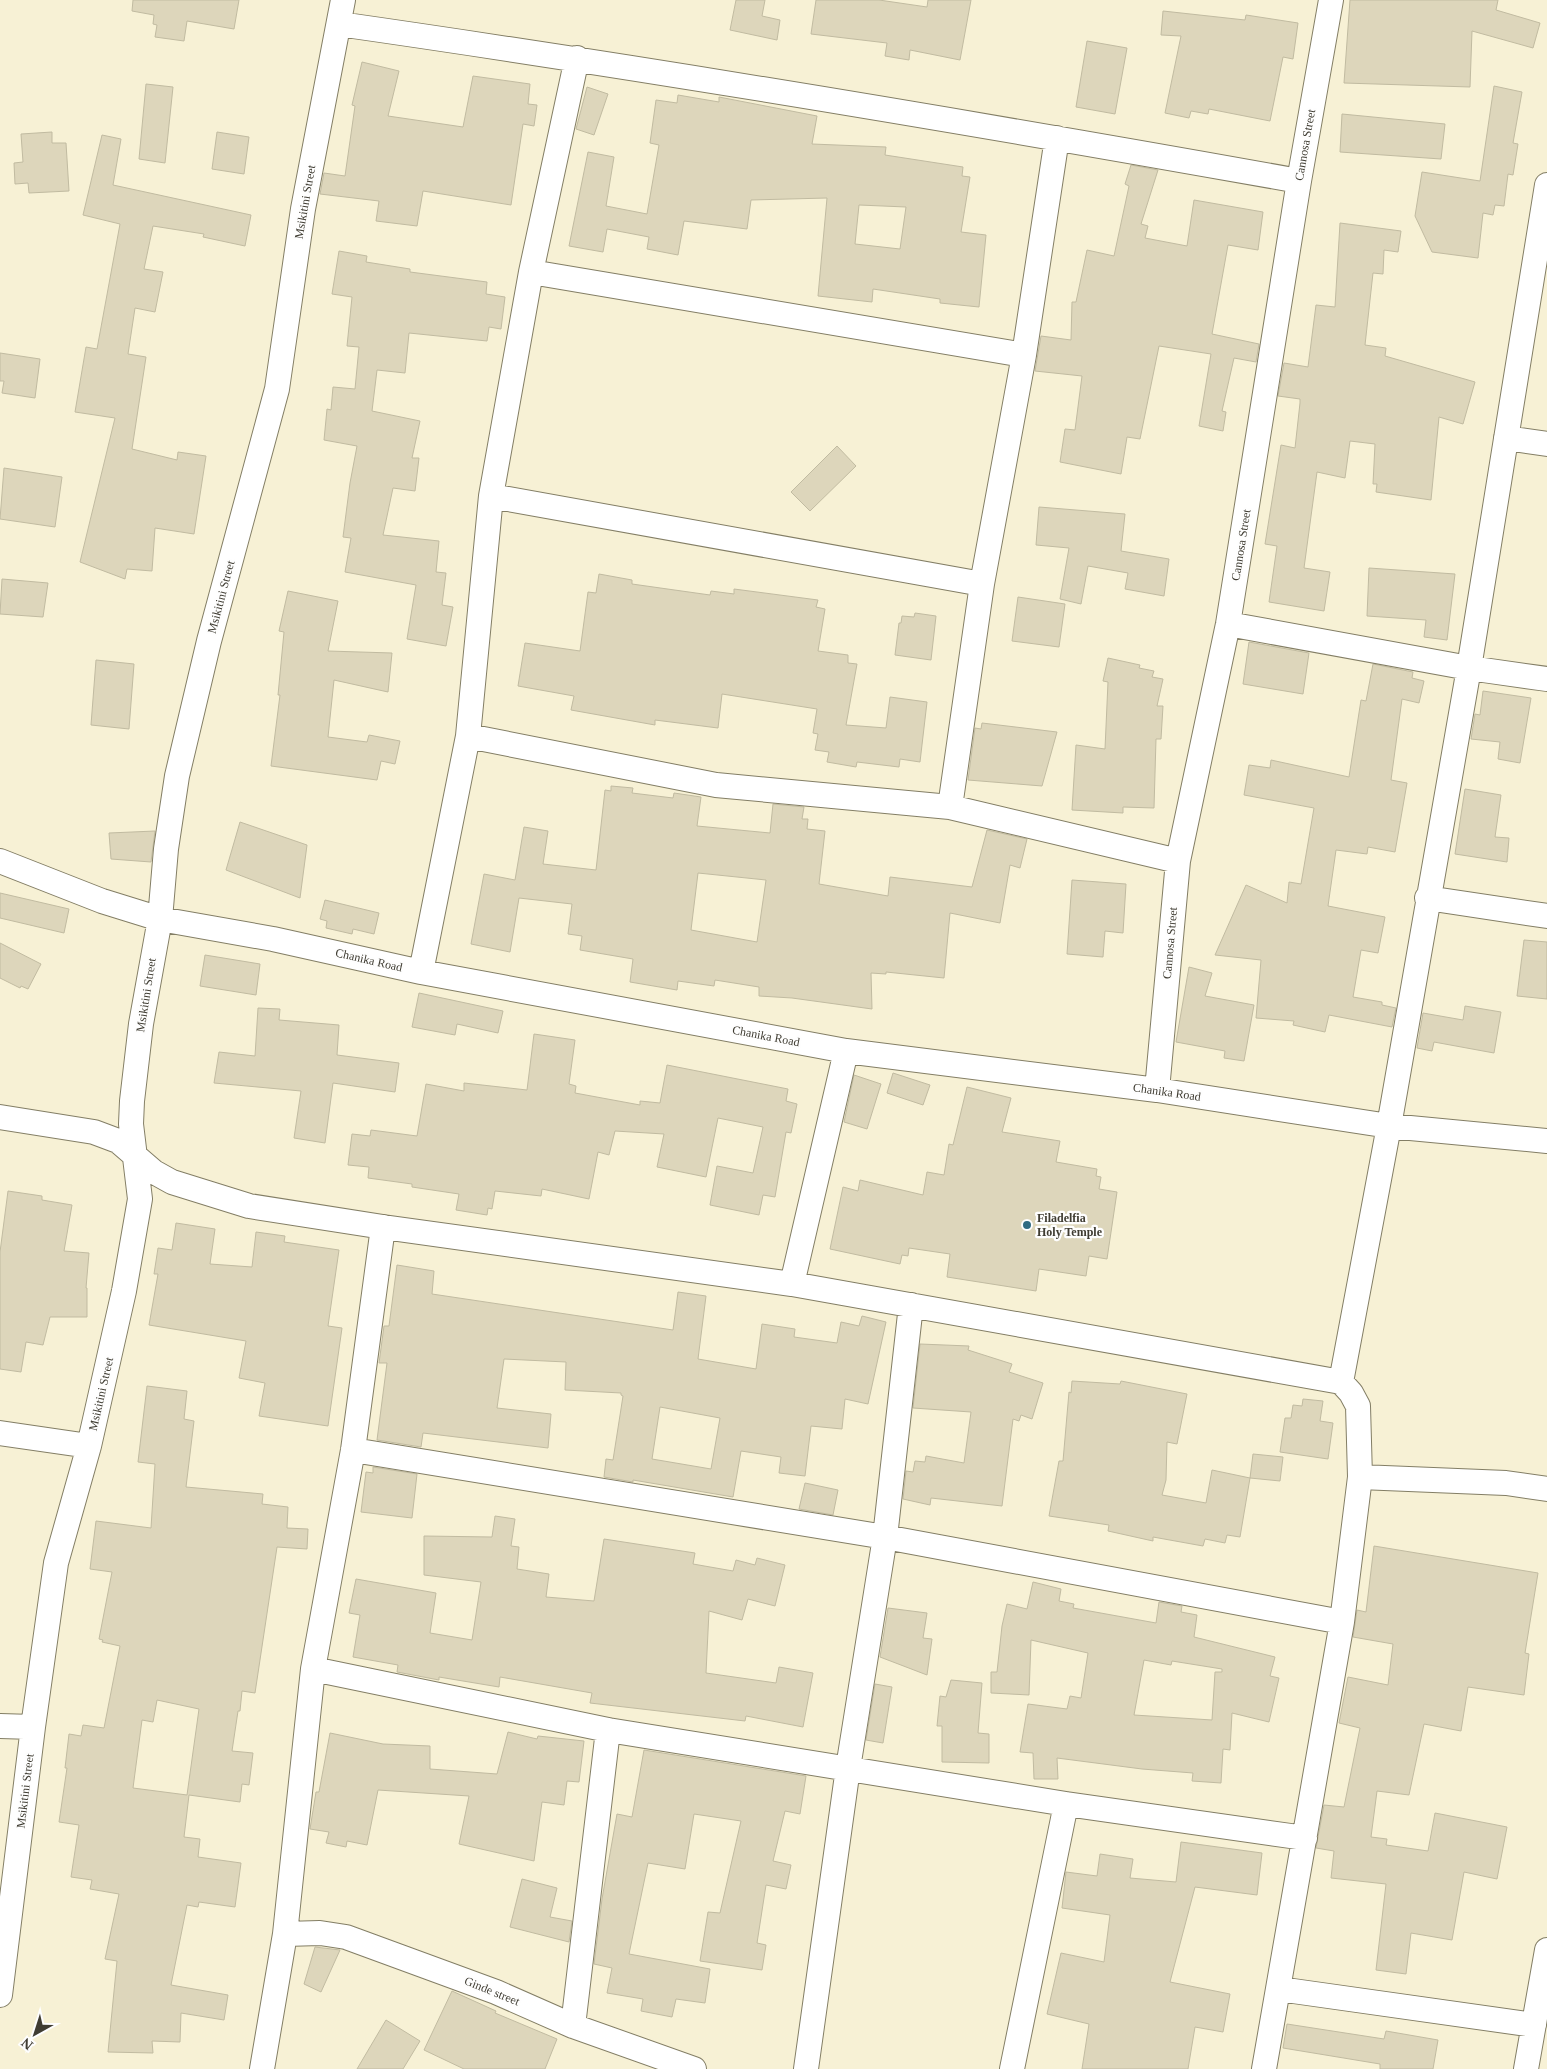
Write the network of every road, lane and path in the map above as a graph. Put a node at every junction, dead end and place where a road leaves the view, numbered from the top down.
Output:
1 (343, 0) edge
2 (1331, 0) edge
3 (339, 24) junction
4 (577, 58) junction
5 (1057, 138) junction
6 (1299, 181) junction
7 (1547, 185) edge
8 (1546, 209) edge
9 (531, 272) junction
10 (1024, 355) junction
11 (1506, 438) junction
12 (1547, 444) edge
13 (491, 496) junction
14 (982, 584) junction
15 (1228, 624) junction
16 (1469, 668) junction
17 (1547, 679) edge
18 (468, 736) junction
19 (950, 807) junction
20 (0, 861) edge
21 (1178, 861) junction
22 (1427, 898) junction
23 (1547, 916) edge
24 (160, 919) junction
25 (421, 972) junction
26 (846, 1051) junction
27 (1157, 1090) junction
28 (0, 1117) edge
29 (1389, 1126) junction
30 (1547, 1141) edge
31 (136, 1155) junction
32 (383, 1227) junction
33 (792, 1284) junction
34 (911, 1305) junction
35 (1341, 1382) junction
36 (0, 1433) edge
37 (89, 1446) junction
38 (353, 1450) junction
39 (1360, 1477) junction
40 (1547, 1489) edge
41 (885, 1537) junction
42 (1342, 1622) junction
43 (313, 1670) junction
44 (0, 1726) edge
45 (33, 1727) junction
46 (608, 1730) junction
47 (848, 1768) junction
48 (1066, 1804) junction
49 (1305, 1838) junction
50 (285, 1934) junction
51 (1547, 1950) edge
52 (1279, 1989) junction
53 (0, 1995) edge
54 (1534, 2025) junction
55 (573, 2026) junction
56 (262, 2069) edge
57 (694, 2069) edge
58 (806, 2069) edge
59 (1012, 2069) edge
60 (1264, 2069) edge
61 (1526, 2069) edge

1 - 3 street, Msikitini Street
2 - 6 street, Cannosa Street
3 - 4 street
3 - 24 street, Msikitini Street
4 - 5 street
4 - 9 street
5 - 6 street
5 - 10 street
6 - 15 street, Cannosa Street
7 - 8 street
8 - 11 street
9 - 10 street
9 - 13 street
10 - 14 street
11 - 12 street
11 - 16 street
13 - 14 street
13 - 18 street
14 - 19 street
15 - 16 street
15 - 21 street, Cannosa Street
16 - 17 street
16 - 22 street
18 - 19 street
18 - 25 street
19 - 21 street
20 - 24 street, Chanika Road
21 - 27 street, Cannosa Street
22 - 23 street
22 - 29 street
24 - 25 street, Chanika Road
24 - 31 street, Msikitini Street
25 - 26 street, Chanika Road
26 - 27 street, Chanika Road
26 - 33 street
27 - 29 street, Chanika Road
28 - 31 street
29 - 30 street, Chanika Road
29 - 35 street
31 - 32 street
31 - 37 street, Msikitini Street
32 - 33 street
32 - 38 street
33 - 34 street
34 - 35 street
34 - 41 street
35 - 39 street
36 - 37 street
37 - 45 street, Msikitini Street
38 - 41 street
38 - 43 street
39 - 40 street
39 - 42 street
41 - 42 street
41 - 47 street
42 - 49 street
43 - 46 street
43 - 50 street
44 - 45 street
45 - 53 street, Msikitini Street
46 - 47 street
46 - 55 street
47 - 48 street
47 - 58 street
48 - 49 street
48 - 59 street
49 - 52 street
50 - 55 street, Ginde street
50 - 56 street
51 - 54 street
52 - 54 street
52 - 60 street
54 - 61 street
55 - 57 street, Ginde street

